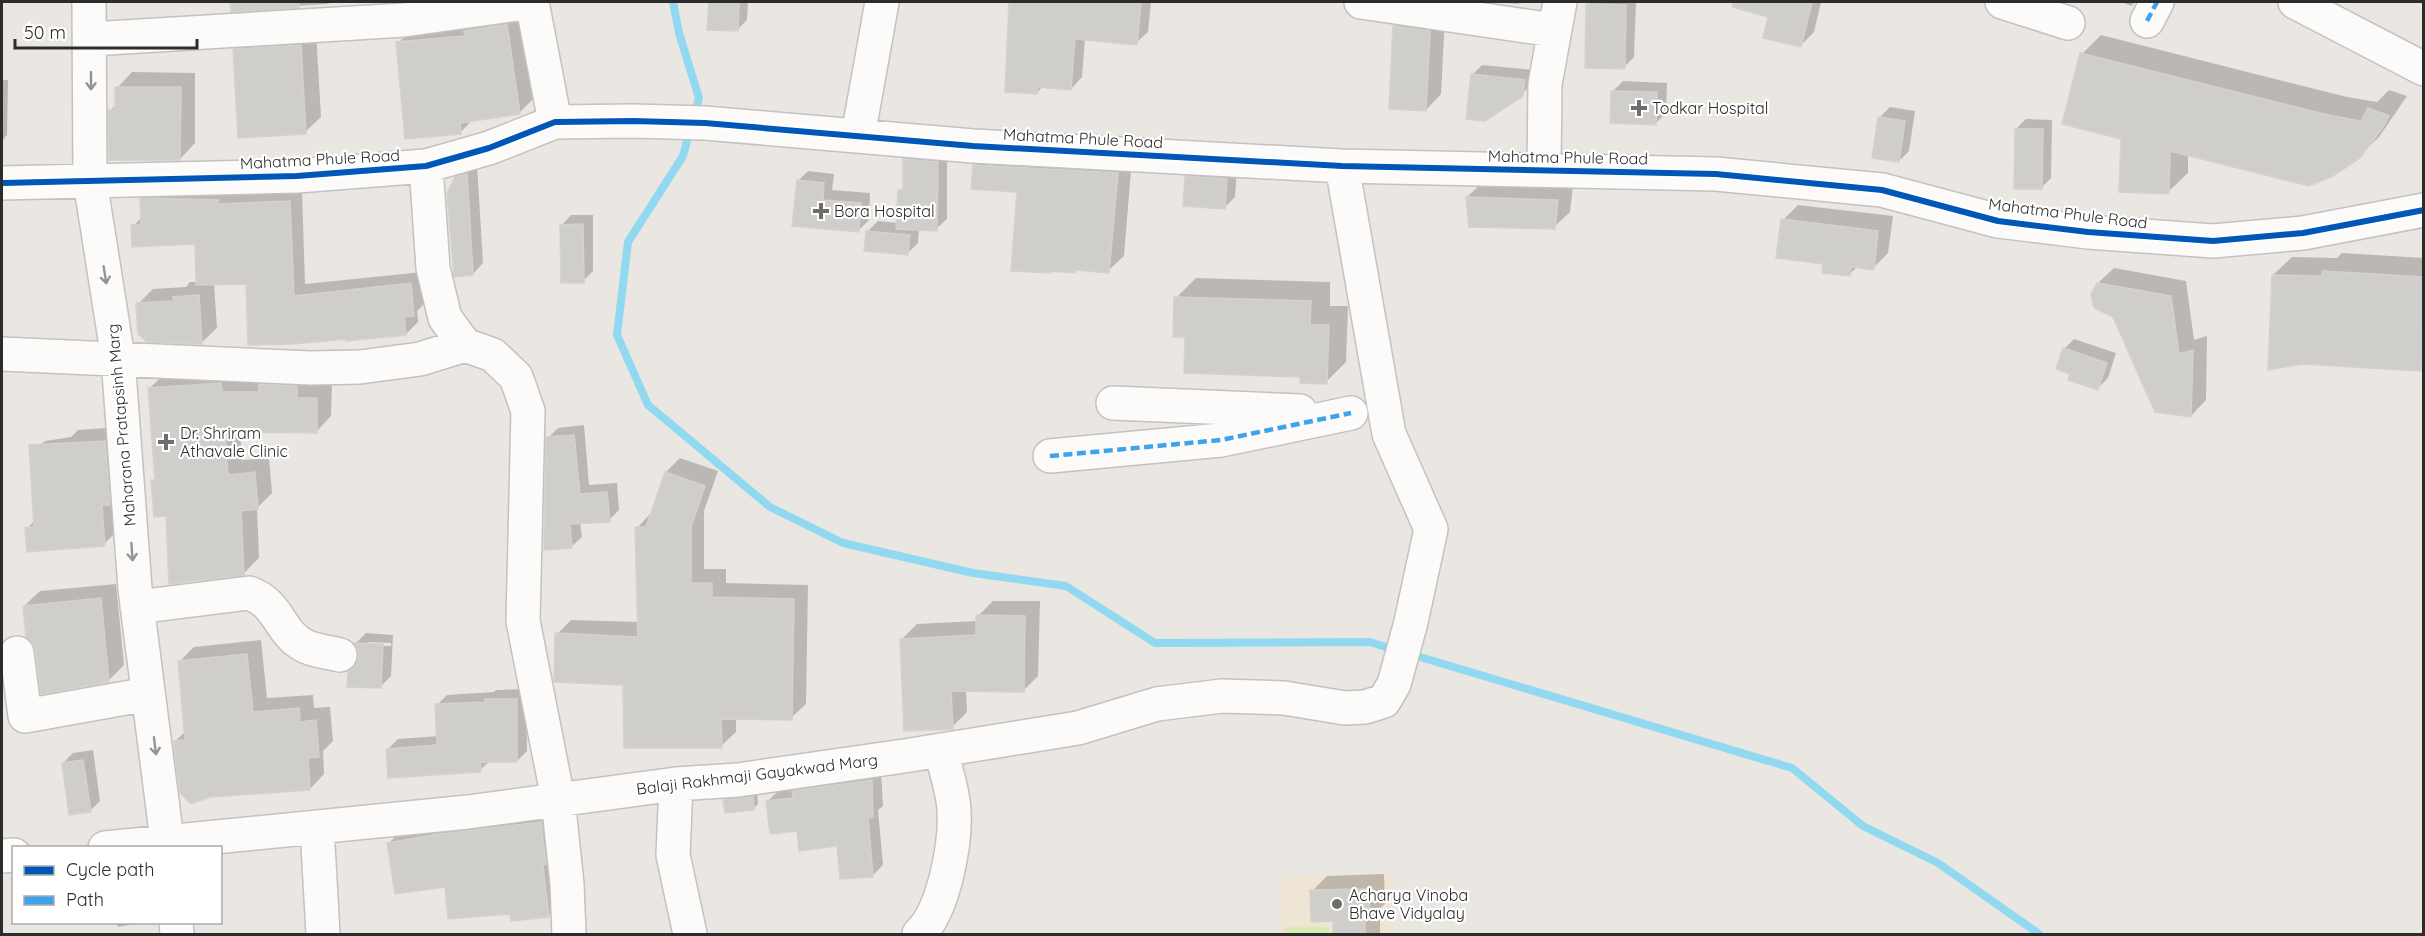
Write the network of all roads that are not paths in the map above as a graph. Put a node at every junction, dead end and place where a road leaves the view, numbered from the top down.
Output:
1 (89, 2) edge
2 (532, 2) edge
3 (882, 2) edge
4 (1361, 2) edge
5 (2002, 2) edge
6 (2295, 2) edge
7 (1557, 16) edge
8 (2068, 23) dead end
9 (91, 39) junction
10 (2424, 69) edge
11 (555, 122) junction
12 (858, 136) junction
13 (426, 166) junction
14 (1342, 166) junction
15 (1544, 170) junction
16 (90, 181) junction
17 (2, 183) edge
18 (2424, 210) edge
19 (465, 345) junction
20 (2, 354) edge
21 (118, 358) junction
22 (1113, 403) dead end
23 (1351, 413) junction
24 (1386, 414) junction
25 (1050, 456) dead end
26 (137, 607) junction
27 (17, 653) dead end
28 (340, 655) dead end
29 (148, 694) junction
30 (941, 750) junction
31 (676, 784) junction
32 (558, 798) junction
33 (317, 827) junction
34 (168, 845) edge
35 (147, 846) edge
36 (323, 934) edge
37 (569, 934) edge
38 (690, 934) edge
39 (919, 934) edge

1 - 9 street, Maharana Pratapsinh Marg
2 - 9 street
2 - 11 street
3 - 12 street
4 - 7 street
5 - 8 street
6 - 10 street
7 - 15 street
9 -> 16 street, Maharana Pratapsinh Marg
11 - 12 street, Mahatma Phule Road
11 - 13 street, Mahatma Phule Road
12 - 14 street, Mahatma Phule Road
13 - 16 street, Mahatma Phule Road
13 - 19 street
14 - 15 street, Mahatma Phule Road
14 - 24 street
15 - 18 street, Mahatma Phule Road
16 - 17 street, Mahatma Phule Road
16 -> 21 street, Maharana Pratapsinh Marg
19 - 21 street
19 - 32 street
20 - 21 street
21 -> 26 street, Maharana Pratapsinh Marg
22 - 23 street
23 - 24 street
23 - 25 street
24 - 30 street, Balaji Rakhmaji Gayakwad Marg
26 - 28 street
26 - 29 street, Maharana Pratapsinh Marg
27 - 29 street
29 -> 34 street, Maharana Pratapsinh Marg
30 - 31 street, Balaji Rakhmaji Gayakwad Marg
30 - 39 street
31 - 32 street, Balaji Rakhmaji Gayakwad Marg
31 - 38 street
32 - 33 street, Balaji Rakhmaji Gayakwad Marg
32 - 37 street
33 - 34 street, Balaji Rakhmaji Gayakwad Marg
33 - 36 street
34 - 35 street, Balaji Rakhmaji Gayakwad Marg

